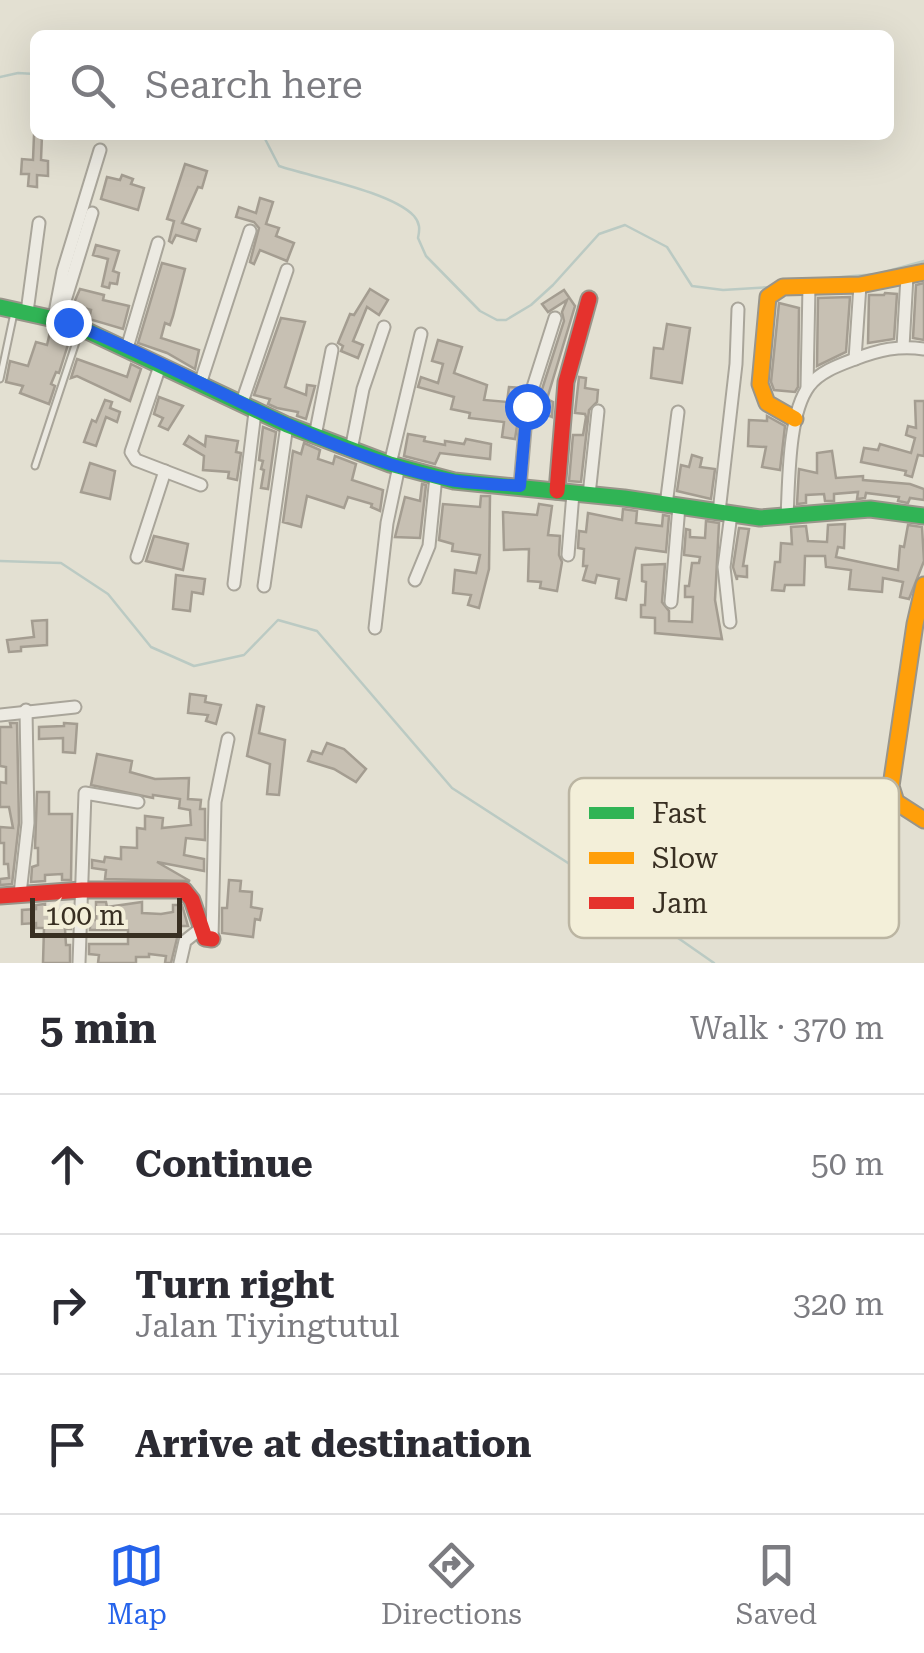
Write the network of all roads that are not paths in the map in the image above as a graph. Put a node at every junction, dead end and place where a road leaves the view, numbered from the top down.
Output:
1 (100, 150) dead end
2 (92, 213) dead end
3 (40, 223) dead end
4 (250, 230) dead end
5 (158, 242) dead end
6 (287, 270) dead end
7 (924, 272) edge
8 (907, 276) junction
9 (860, 285) junction
10 (809, 286) junction
11 (589, 299) dead end
12 (738, 308) dead end
13 (14, 310) edge
14 (555, 318) dead end
15 (56, 319) junction
16 (384, 327) dead end
17 (81, 328) junction
18 (421, 334) dead end
19 (903, 347) junction
20 (127, 348) junction
21 (924, 349) edge
22 (332, 350) dead end
23 (855, 359) junction
24 (160, 366) junction
25 (0, 379) edge
26 (200, 384) junction
27 (808, 387) junction
28 (248, 408) junction
29 (598, 411) dead end
30 (678, 412) dead end
31 (795, 419) junction
32 (287, 426) junction
33 (314, 436) junction
34 (350, 450) junction
35 (394, 465) junction
36 (36, 466) dead end
37 (165, 471) junction
38 (436, 476) junction
39 (201, 485) dead end
40 (520, 486) junction
41 (573, 493) junction
42 (673, 506) junction
43 (725, 513) junction
44 (787, 516) junction
45 (924, 516) edge
46 (568, 555) dead end
47 (137, 556) dead end
48 (415, 580) dead end
49 (234, 584) dead end
50 (264, 586) dead end
51 (924, 586) edge
52 (671, 602) dead end
53 (730, 622) dead end
54 (375, 628) dead end
55 (919, 628) edge
56 (75, 706) dead end
57 (26, 710) junction
58 (0, 716) edge
59 (228, 739) dead end
60 (892, 778) edge
61 (138, 802) dead end
62 (899, 804) edge
63 (924, 820) edge
64 (82, 890) junction
65 (20, 894) junction
66 (0, 896) edge
67 (205, 935) junction
68 (79, 963) edge
69 (180, 963) edge

1 - 15 street
2 - 15 street
3 - 13 street
4 - 26 street
5 - 20 street
6 - 28 street
7 - 8 street
8 - 9 street
8 - 19 street
9 - 10 street
9 - 23 street
10 - 27 street
10 - 31 street
11 - 41 street
12 - 43 street
13 - 15 street
13 - 25 lane
14 - 40 street
15 - 17 street
16 - 34 street
17 - 20 street
17 - 36 lane
18 - 35 street
19 - 21 street
19 - 23 street
20 - 24 street
22 - 33 street
23 - 27 street
24 - 26 street
24 - 37 street
26 - 28 street
27 - 31 street
28 - 32 street
28 - 49 street
29 - 41 street
30 - 42 street
31 - 44 street
32 - 33 street
32 - 50 street
33 - 34 street
34 - 35 street
35 - 38 street
35 - 54 street
37 - 39 street
37 - 47 street
38 - 40 street
38 - 48 street
40 - 41 street
41 - 42 street
41 - 46 street
42 - 43 street
42 - 52 street
43 - 44 street
43 - 53 street
44 - 45 street
51 - 55 street
55 - 60 street
56 - 57 street
57 - 58 street
57 - 65 street
59 - 67 street
61 - 64 street
62 - 63 street
64 - 65 street
64 - 67 street
64 - 68 street
65 - 66 street
67 - 69 street

